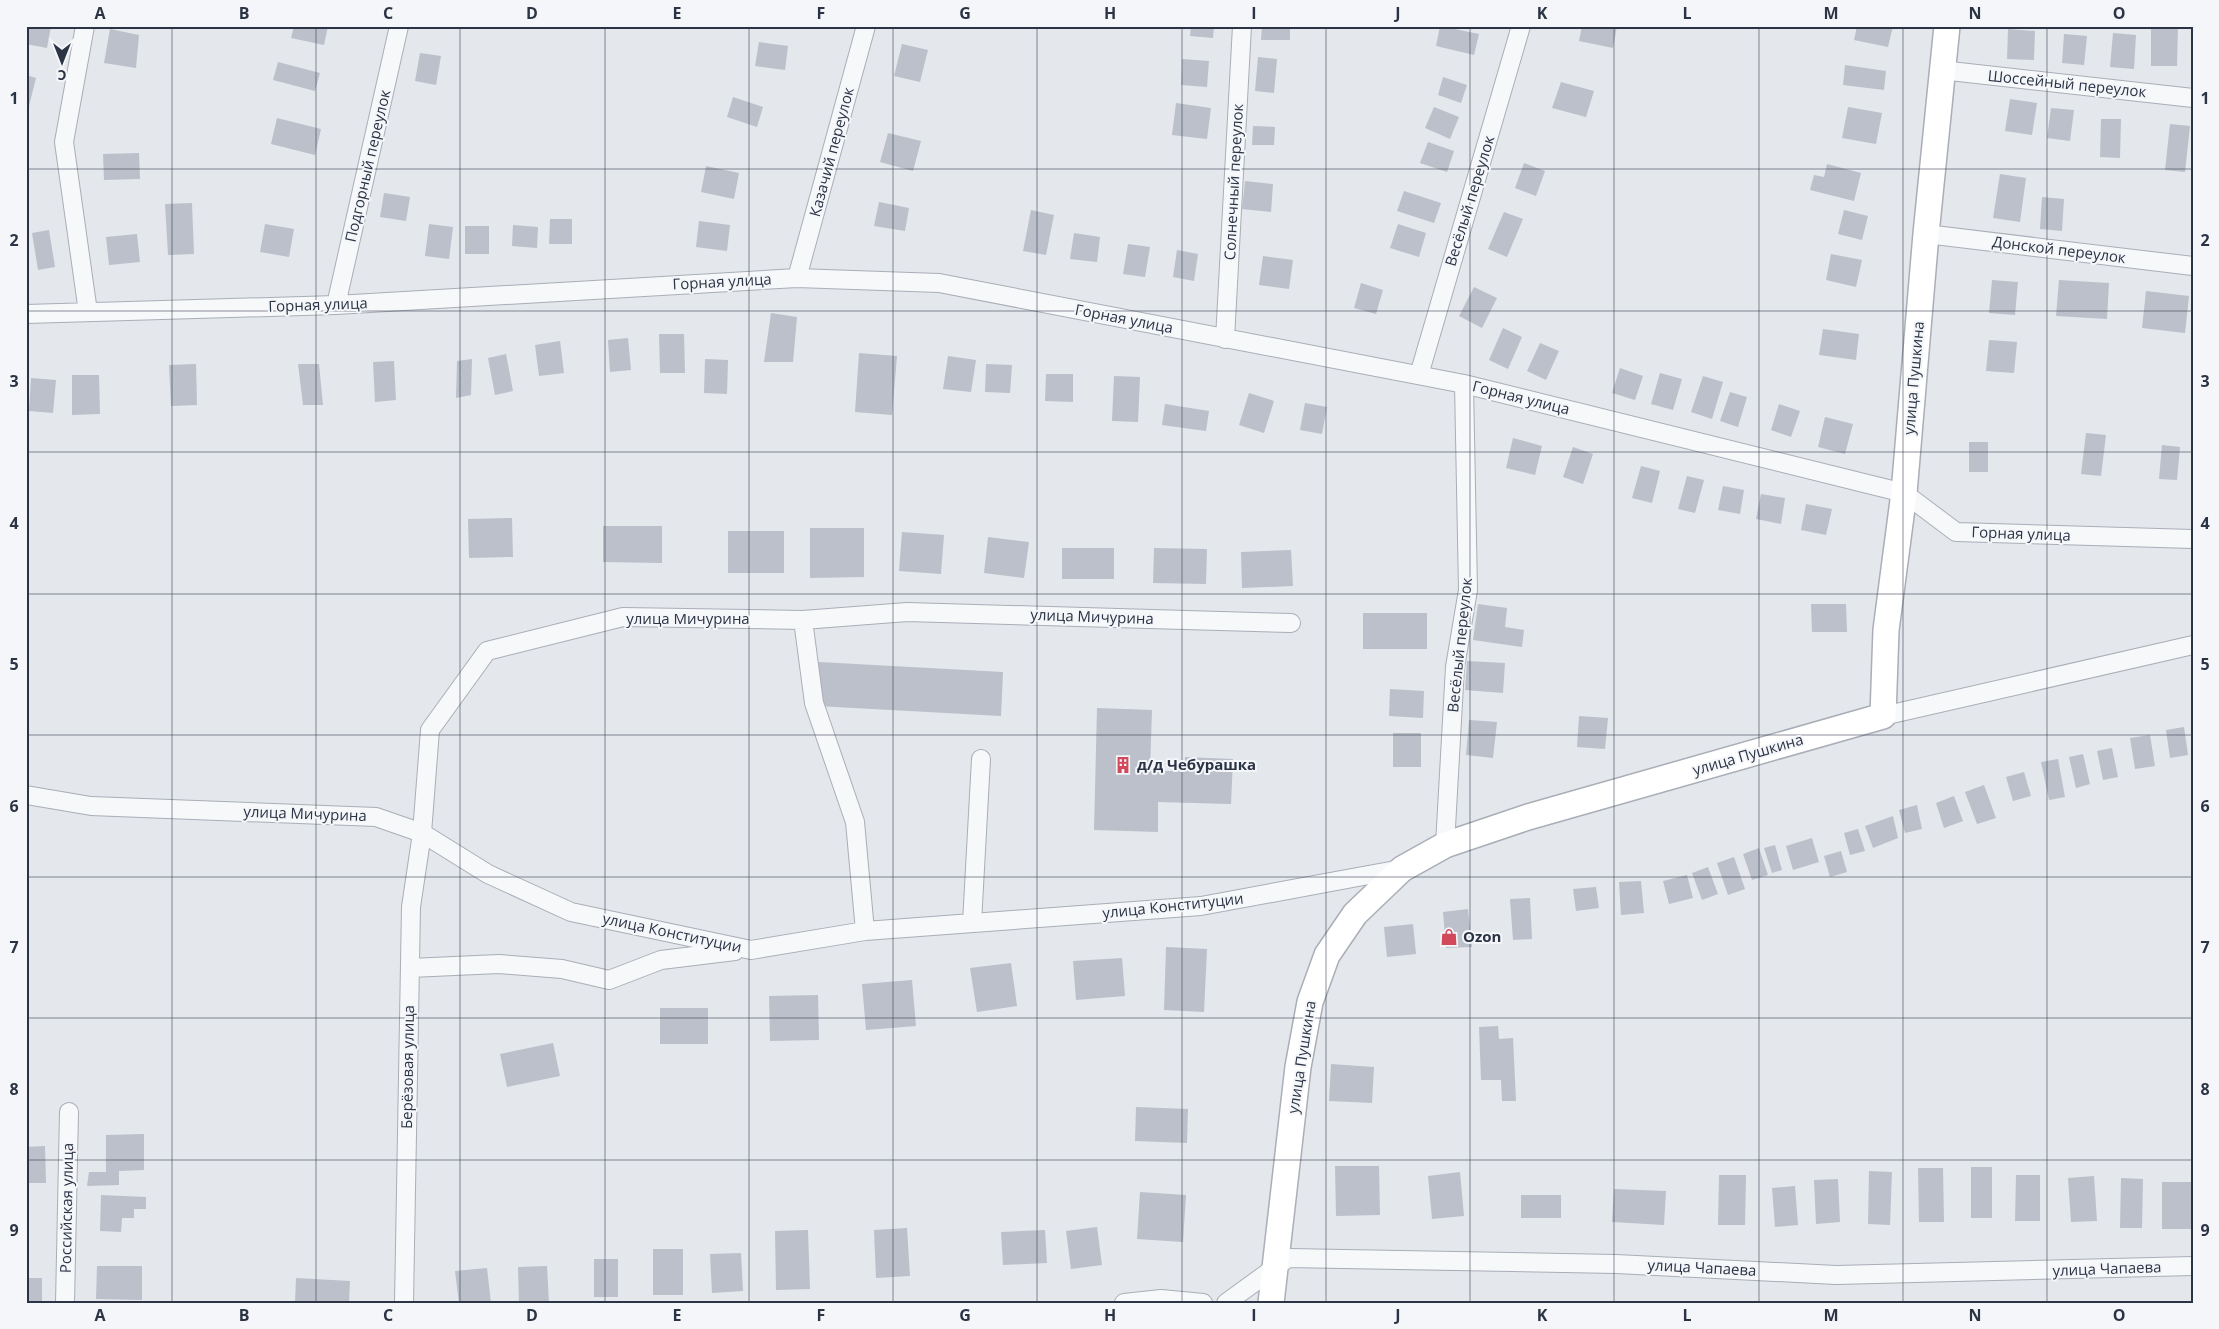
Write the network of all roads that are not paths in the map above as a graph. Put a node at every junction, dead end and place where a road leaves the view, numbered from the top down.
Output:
1 (85, 26) edge
2 (399, 26) edge
3 (866, 26) edge
4 (1242, 26) edge
5 (1521, 26) edge
6 (1946, 26) edge
7 (1941, 70) junction
8 (2193, 98) edge
9 (1926, 234) junction
10 (2193, 266) edge
11 (797, 278) junction
12 (336, 305) junction
13 (88, 312) junction
14 (26, 314) edge
15 (1225, 339) junction
16 (1418, 375) junction
17 (1464, 384) junction
18 (1904, 493) junction
19 (2193, 540) edge
20 (803, 620) junction
21 (1291, 624) dead end
22 (2193, 645) edge
23 (1883, 716) junction
24 (981, 759) dead end
25 (26, 795) edge
26 (422, 833) junction
27 (1446, 845) junction
28 (1402, 869) junction
29 (972, 923) junction
30 (865, 932) junction
31 (751, 950) junction
32 (410, 968) junction
33 (69, 1112) dead end
34 (1275, 1266) junction
35 (2193, 1266) edge
36 (64, 1303) edge
37 (404, 1303) edge
38 (1124, 1303) edge
39 (1203, 1303) edge
40 (1226, 1303) edge
41 (1271, 1303) edge

1 - 13 street
2 - 12 street, Подгорный переулок
3 - 11 street, Казачий переулок
4 - 15 street, Солнечный переулок
5 - 16 street, Весёлый переулок
6 - 7 main road, улица Пушкина
7 - 8 street, Шоссейный переулок
7 - 9 main road, улица Пушкина
9 - 10 street, Донской переулок
9 - 18 main road, улица Пушкина
11 - 12 street, Горная улица
11 - 15 street, Горная улица
12 - 13 street, Горная улица
13 - 14 street, Горная улица
15 - 16 street, Горная улица
16 - 17 street, Горная улица
17 - 18 street, Горная улица
17 - 27 street, Весёлый переулок
18 - 19 street, Горная улица
18 - 23 main road, улица Пушкина
20 - 21 street, улица Мичурина
20 - 26 street, улица Мичурина
20 - 30 street
22 - 23 street
23 - 27 main road, улица Пушкина
24 - 29 street
25 - 26 street, улица Мичурина
26 - 31 street, улица Конституции
26 - 32 street, Берёзовая улица
27 - 28 main road, улица Пушкина
28 - 29 street, улица Конституции
28 - 34 main road, улица Пушкина
29 - 30 street, улица Конституции
30 - 31 street, улица Конституции
31 - 32 street
32 - 37 street, Берёзовая улица
33 - 36 street, Российская улица
34 - 35 street, улица Чапаева
34 - 40 street, улица Чапаева
34 - 41 main road, улица Пушкина
38 - 39 street

